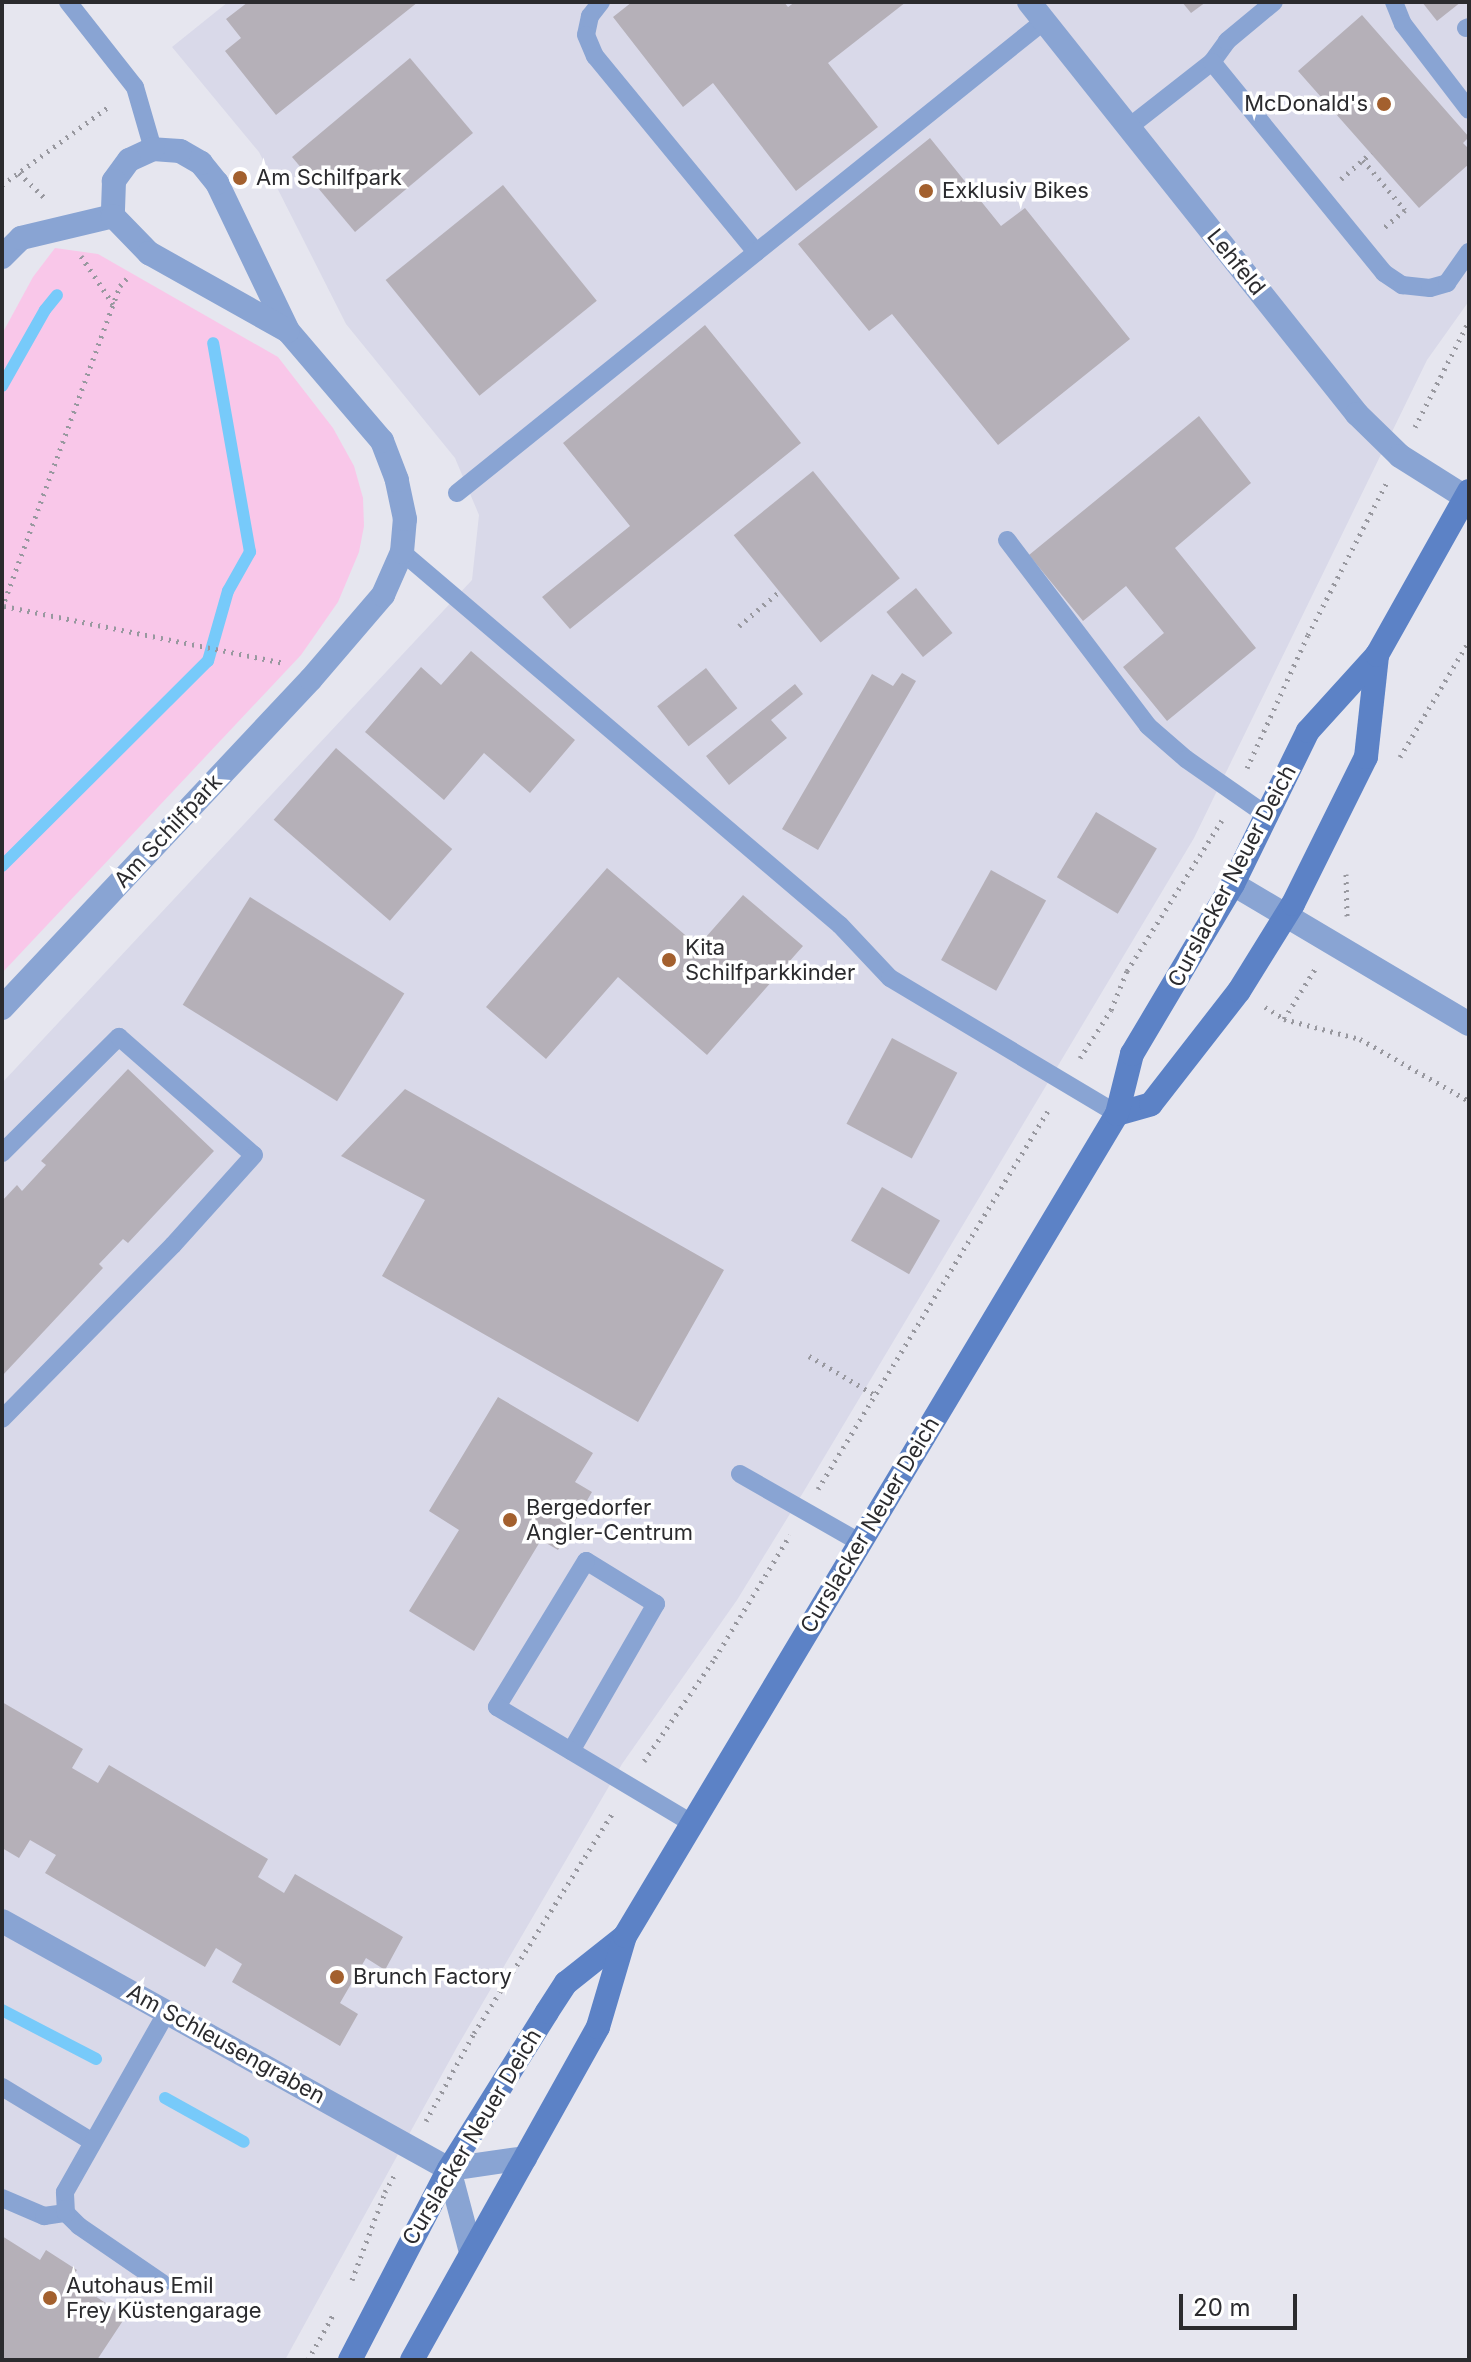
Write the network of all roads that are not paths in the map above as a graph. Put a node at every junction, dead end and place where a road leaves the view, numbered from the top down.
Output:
1 (68, 2) edge
2 (601, 2) edge
3 (1274, 2) edge
4 (1394, 2) edge
5 (1037, 12) edge
6 (1212, 62) junction
7 (1469, 110) edge
8 (1129, 127) junction
9 (153, 149) junction
10 (113, 216) junction
11 (756, 252) junction
12 (1469, 252) edge
13 (2, 257) edge
14 (288, 331) junction
15 (457, 493) dead end
16 (1467, 494) edge
17 (1007, 540) dead end
18 (402, 552) junction
19 (1377, 655) junction
20 (1269, 817) junction
21 (1233, 884) junction
22 (1286, 915) junction
23 (2, 1008) edge
24 (1469, 1024) edge
25 (1117, 1114) junction
26 (2, 1153) edge
27 (2, 1419) edge
28 (740, 1474) dead end
29 (859, 1542) junction
30 (571, 1751) junction
31 (693, 1824) junction
32 (2, 1921) edge
33 (625, 1936) junction
34 (167, 2012) junction
35 (2, 2087) edge
36 (91, 2141) junction
37 (525, 2158) junction
38 (449, 2169) junction
39 (2, 2198) edge
40 (66, 2213) junction
41 (471, 2252) junction
42 (162, 2283) dead end
43 (350, 2360) edge
44 (412, 2360) edge

1 - 9 lane
2 - 11 lane
3 - 6 lane
4 - 7 lane
5 - 8 street, Lehfeld
5 - 11 lane
6 - 8 lane
6 - 12 lane
8 - 16 street, Lehfeld
9 - 10 street
9 - 14 street, Am Schilfpark
10 - 13 street
10 - 14 street, Am Schilfpark
11 - 15 lane
14 - 18 street, Am Schilfpark
16 - 19 main road, Curslacker Neuer Deich
17 - 20 lane
18 - 23 street, Am Schilfpark
18 - 25 lane
19 - 20 main road, Curslacker Neuer Deich
19 - 22 main road, Curslacker Neuer Deich
20 - 21 main road, Curslacker Neuer Deich
21 - 22 street
21 - 25 main road, Curslacker Neuer Deich
22 - 24 street
22 - 25 main road, Curslacker Neuer Deich
25 - 29 main road, Curslacker Neuer Deich
26 - 27 lane
28 - 29 lane
29 - 31 main road, Curslacker Neuer Deich
30 - 30 lane
30 - 31 lane
31 - 33 main road, Curslacker Neuer Deich
32 - 34 street, Am Schleusengraben
33 - 37 main road, Curslacker Neuer Deich
33 - 38 main road, Curslacker Neuer Deich
34 - 36 lane
34 - 38 street, Am Schleusengraben
35 - 36 lane
36 - 40 lane
37 - 38 street
37 - 41 main road, Curslacker Neuer Deich
38 - 41 street
38 - 43 main road, Curslacker Neuer Deich
39 - 40 lane
40 - 42 lane
41 - 44 main road, Curslacker Neuer Deich

